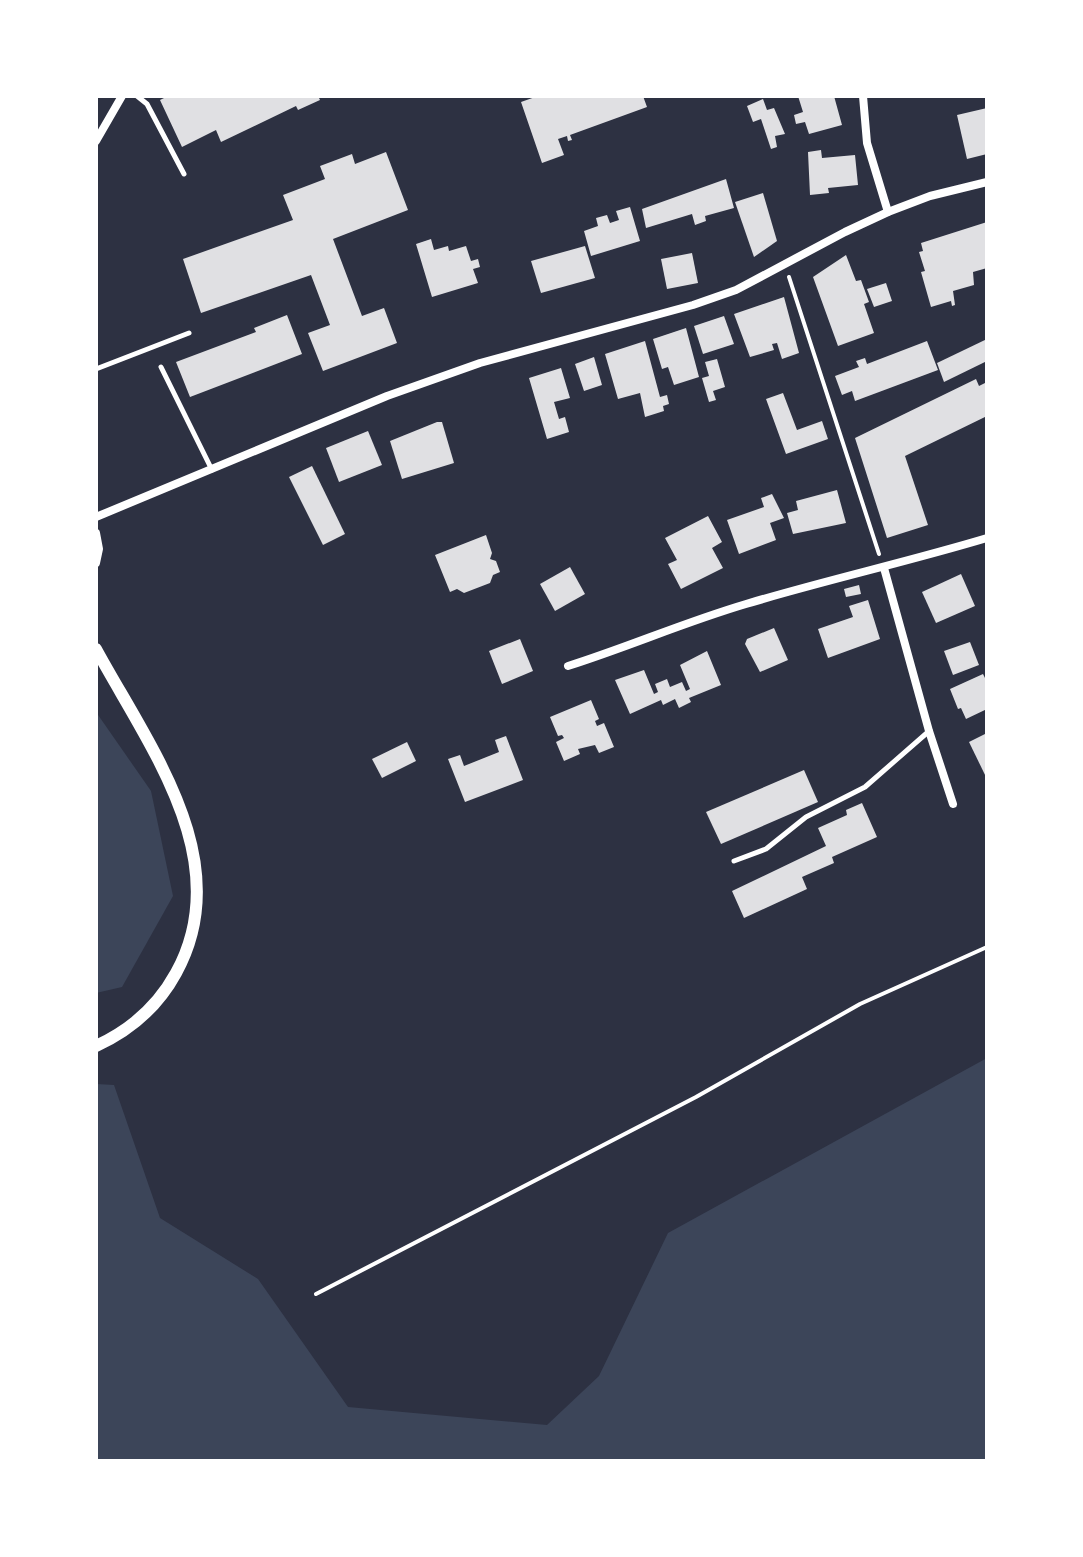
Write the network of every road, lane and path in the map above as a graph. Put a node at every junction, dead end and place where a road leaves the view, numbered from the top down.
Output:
1 (122, 96) edge
2 (137, 96) edge
3 (863, 96) edge
4 (96, 141) edge
5 (184, 174) dead end
6 (987, 182) edge
7 (888, 212) junction
8 (785, 266) junction
9 (189, 333) dead end
10 (161, 367) dead end
11 (96, 369) edge
12 (212, 471) junction
13 (96, 517) edge
14 (96, 533) edge
15 (987, 538) edge
16 (96, 563) edge
17 (884, 568) junction
18 (96, 649) edge
19 (568, 666) dead end
20 (929, 731) junction
21 (953, 804) dead end
22 (734, 861) dead end
23 (987, 947) edge
24 (96, 1046) edge
25 (316, 1294) dead end

1 - 4 street
2 - 5 lane
3 - 7 street
6 - 7 street
7 - 8 street
8 - 12 street
8 - 17 path
9 - 11 lane
10 - 12 lane
12 - 13 street
14 - 16 street
15 - 17 street
17 - 19 street
17 - 20 street
18 - 24 street
20 - 21 street
20 - 22 lane
23 - 25 path

